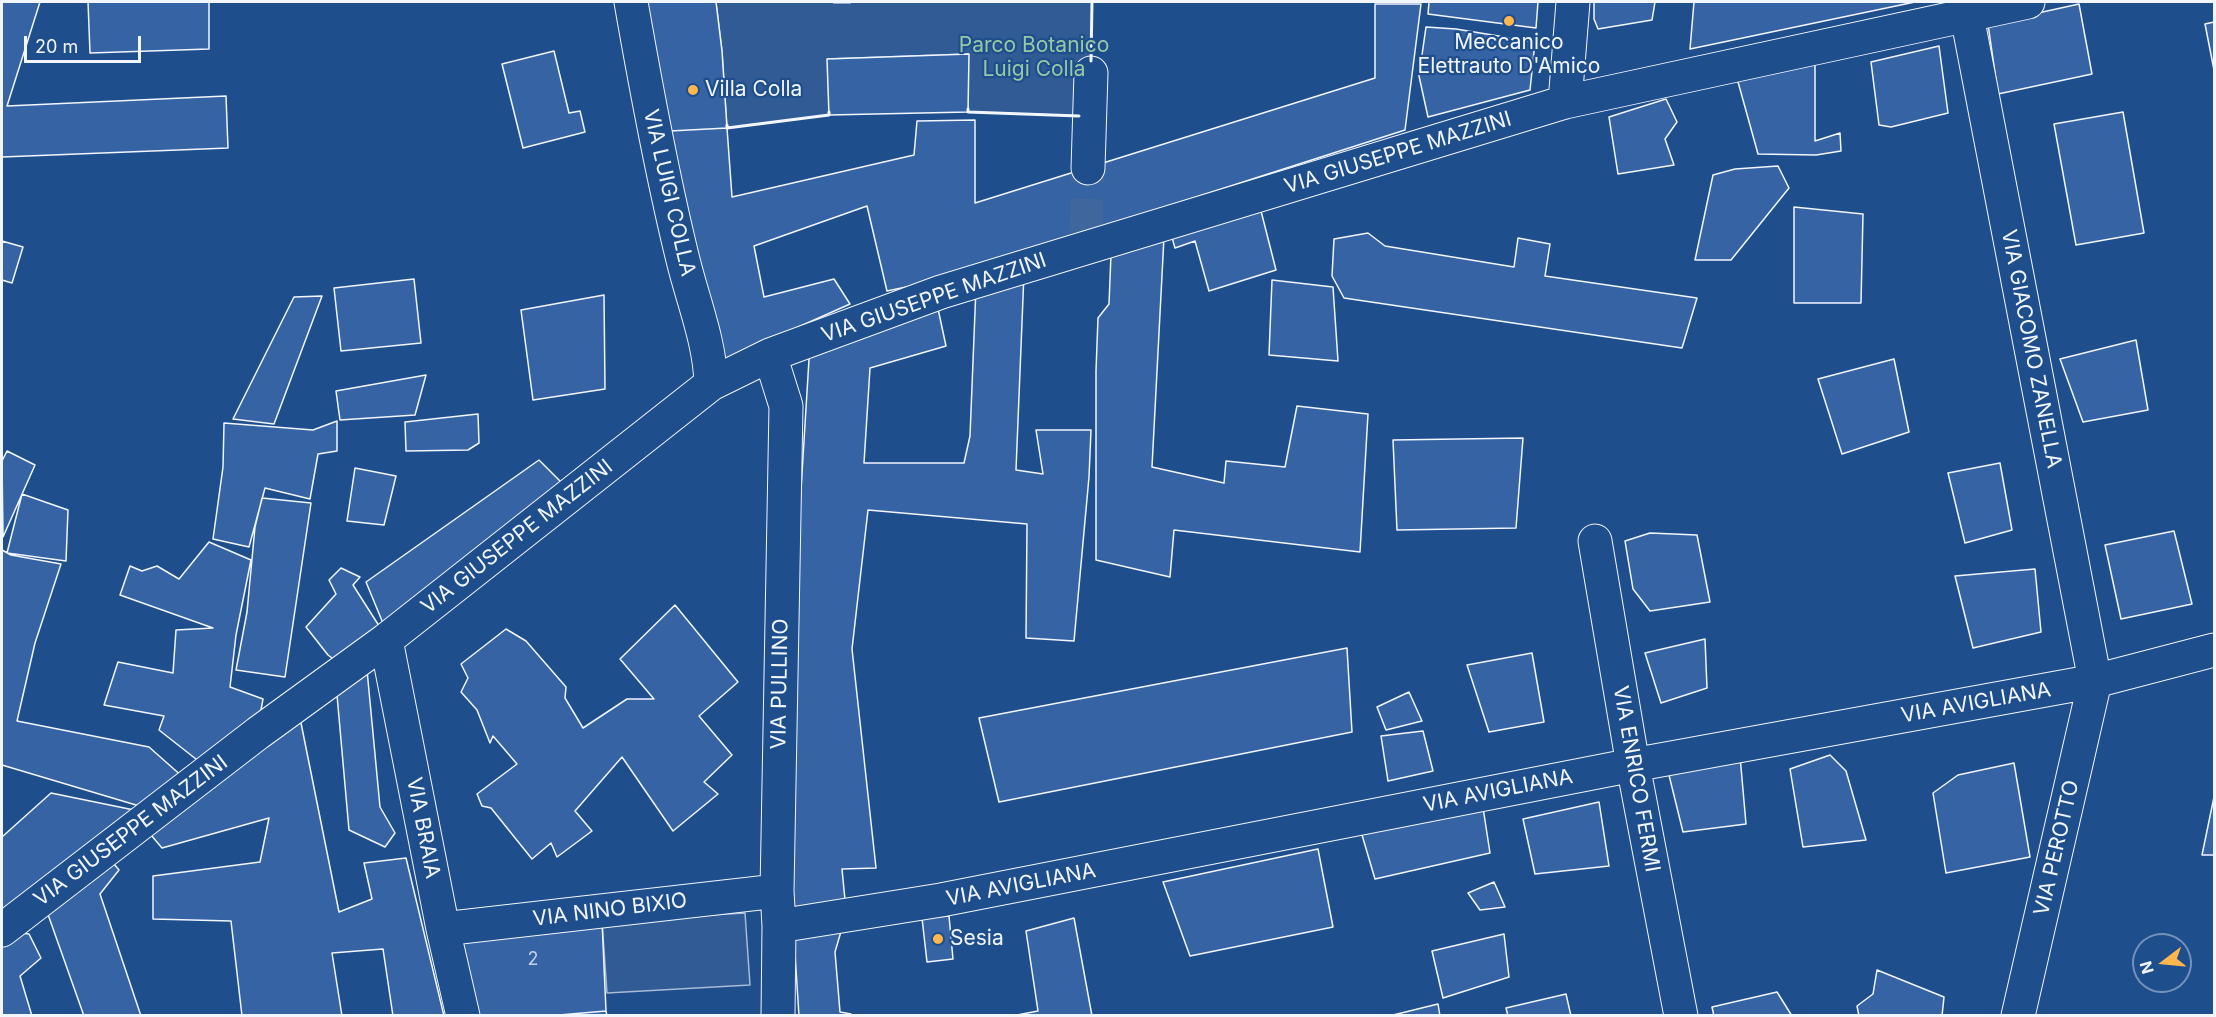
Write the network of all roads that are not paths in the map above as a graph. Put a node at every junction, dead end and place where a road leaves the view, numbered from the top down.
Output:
1 (631, 2) edge
2 (1573, 2) edge
3 (2028, 2) edge
4 (1967, 9) edge
5 (1091, 73) dead end
6 (1565, 102) junction
7 (1088, 168) tunnel mouth
8 (770, 355) junction
9 (711, 384) junction
10 (1595, 541) dead end
11 (386, 640) junction
12 (2214, 650) edge
13 (2095, 681) junction
14 (1633, 765) junction
15 (777, 891) junction
16 (779, 926) junction
17 (443, 929) junction
18 (2, 930) edge
19 (463, 1016) edge
20 (778, 1016) edge
21 (1682, 1016) edge
22 (2018, 1016) edge

1 - 9 street, VIA LUIGI COLLA
2 - 6 street
3 - 4 street, VIA GIUSEPPE MAZZINI
4 - 6 street, VIA GIUSEPPE MAZZINI
4 - 13 street, VIA GIACOMO ZANELLA
5 - 7 street
6 - 8 street, VIA GIUSEPPE MAZZINI
8 - 9 street, VIA GIUSEPPE MAZZINI
8 - 15 street, VIA PULLINO
9 - 11 street, VIA GIUSEPPE MAZZINI
10 - 14 street, VIA ENRICO FERMI
11 - 17 street, VIA BRAIA
11 - 18 street, VIA GIUSEPPE MAZZINI
12 - 13 street, VIA AVIGLIANA
13 - 14 street, VIA AVIGLIANA
13 - 22 street, VIA PEROTTO
14 - 16 street, VIA AVIGLIANA
14 - 21 street, VIA ENRICO FERMI
15 - 16 street, VIA PULLINO
15 - 17 street, VIA NINO BIXIO
16 - 20 street, VIA PULLINO
17 - 19 street, VIA BRAIA

